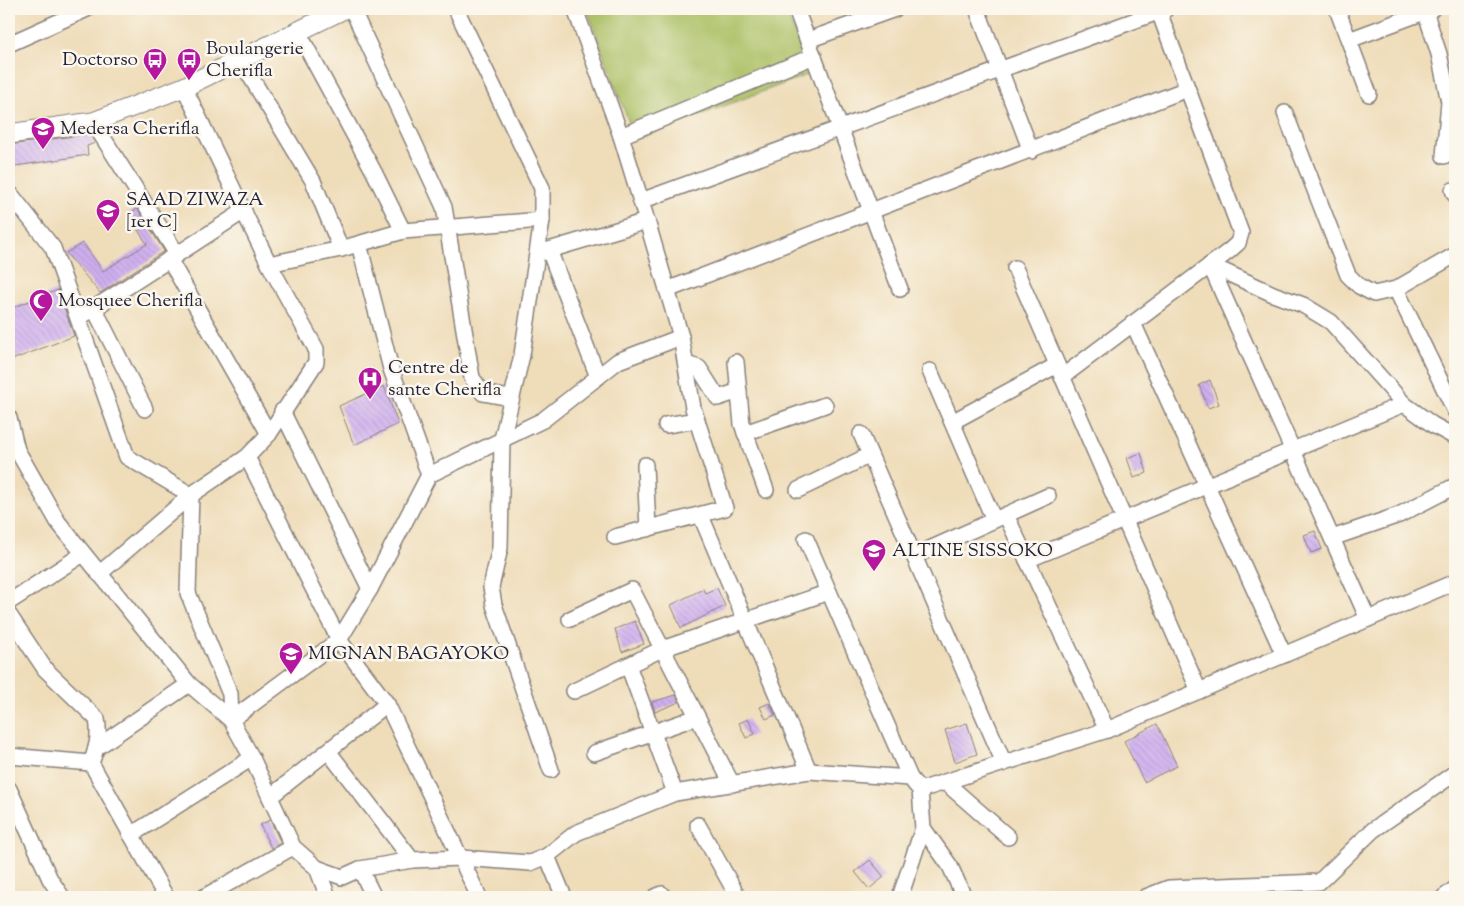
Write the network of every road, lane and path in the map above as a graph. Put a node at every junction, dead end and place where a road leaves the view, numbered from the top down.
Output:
1 (88, 9) edge
2 (344, 9) edge
3 (352, 9) edge
4 (456, 9) edge
5 (575, 9) edge
6 (796, 9) edge
7 (895, 9) edge
8 (978, 9) edge
9 (1337, 9) edge
10 (1161, 10) edge
11 (1429, 10) edge
12 (297, 30) junction
13 (808, 40) junction
14 (1349, 40) junction
15 (9, 44) edge
16 (814, 56) junction
17 (240, 59) junction
18 (1000, 70) junction
19 (184, 87) junction
20 (1188, 89) junction
21 (1369, 94) dead end
22 (1285, 113) dead end
23 (93, 122) junction
24 (840, 128) junction
25 (9, 134) edge
26 (621, 136) junction
27 (1031, 151) junction
28 (1444, 156) dead end
29 (9, 192) edge
30 (641, 202) junction
31 (244, 211) junction
32 (872, 212) junction
33 (542, 220) junction
34 (647, 221) junction
35 (447, 228) junction
36 (403, 231) junction
37 (359, 244) junction
38 (341, 249) junction
39 (543, 251) junction
40 (1455, 255) edge
41 (173, 257) junction
42 (269, 264) junction
43 (1210, 264) junction
44 (1014, 268) dead end
45 (900, 288) dead end
46 (1396, 289) junction
47 (668, 290) junction
48 (94, 308) junction
49 (79, 318) junction
50 (1133, 323) junction
51 (681, 337) junction
52 (736, 362) dead end
53 (686, 364) junction
54 (930, 371) dead end
55 (1060, 371) junction
56 (598, 376) junction
57 (738, 391) junction
58 (510, 398) junction
59 (1404, 404) junction
60 (825, 405) dead end
61 (145, 409) dead end
62 (282, 411) junction
63 (1455, 411) edge
64 (9, 418) edge
65 (697, 420) junction
66 (952, 422) junction
67 (666, 425) dead end
68 (269, 434) junction
69 (746, 434) junction
70 (861, 434) dead end
71 (1455, 437) edge
72 (502, 440) junction
73 (1292, 449) junction
74 (870, 455) junction
75 (247, 457) junction
76 (645, 464) dead end
77 (429, 474) junction
78 (1207, 485) junction
79 (1455, 486) edge
80 (766, 490) dead end
81 (798, 490) dead end
82 (191, 495) junction
83 (1048, 496) dead end
84 (700, 516) junction
85 (1000, 518) junction
86 (1124, 520) junction
87 (648, 529) junction
88 (615, 537) dead end
89 (1332, 538) junction
90 (806, 540) dead end
91 (83, 554) junction
92 (914, 556) junction
93 (1027, 560) junction
94 (99, 574) junction
95 (1455, 582) edge
96 (370, 589) junction
97 (829, 592) junction
98 (9, 602) edge
99 (9, 615) edge
100 (570, 619) dead end
101 (1368, 619) junction
102 (745, 620) junction
103 (339, 640) junction
104 (662, 649) junction
105 (1284, 655) junction
106 (628, 665) junction
107 (189, 684) junction
108 (574, 691) dead end
109 (1199, 691) junction
110 (387, 704) junction
111 (697, 717) junction
112 (231, 720) junction
113 (1106, 730) junction
114 (653, 732) junction
115 (96, 748) junction
116 (328, 751) junction
117 (594, 753) dead end
118 (9, 756) edge
119 (252, 758) junction
120 (1004, 763) junction
121 (91, 764) junction
122 (551, 770) dead end
123 (809, 771) junction
124 (1455, 773) edge
125 (910, 778) junction
126 (945, 782) junction
127 (732, 784) junction
128 (9, 789) edge
129 (920, 790) junction
130 (675, 793) junction
131 (270, 797) junction
132 (698, 825) dead end
133 (922, 828) junction
134 (131, 835) junction
135 (1008, 836) dead end
136 (293, 847) junction
137 (546, 856) junction
138 (461, 858) junction
139 (412, 860) junction
140 (318, 868) junction
141 (360, 869) junction
142 (1455, 889) edge
143 (1232, 891) edge
144 (1155, 895) edge
145 (62, 897) edge
146 (166, 897) edge
147 (204, 897) edge
148 (328, 897) edge
149 (374, 897) edge
150 (479, 897) edge
151 (564, 897) edge
152 (738, 897) edge
153 (900, 897) edge
154 (964, 897) edge
155 (1444, 897) edge

1 - 15 street
2 - 12 street
3 - 35 street
4 - 33 street
5 - 26 street
6 - 13 street
7 - 13 street
8 - 18 street
9 - 14 street
10 - 18 street
10 - 20 street
11 - 14 street
11 - 28 street
12 - 17 street
12 - 36 street
13 - 16 street
14 - 21 street
16 - 24 street
16 - 26 street
17 - 19 street
17 - 38 street
18 - 24 street
18 - 27 street
19 - 23 street
19 - 31 street
20 - 27 street
20 - 43 street
22 - 46 street
23 - 25 street
23 - 41 street
24 - 30 street
24 - 32 street
26 - 30 street
27 - 32 street
29 - 49 street
30 - 34 street
31 - 41 street
31 - 42 street
32 - 45 street
32 - 47 street
33 - 35 street
33 - 39 street
34 - 39 street
34 - 47 street
35 - 36 street
35 - 58 street
36 - 37 street
37 - 38 street
37 - 77 street
38 - 42 street
39 - 56 street
39 - 58 street
40 - 46 street
41 - 48 street
41 - 68 street
42 - 62 street
43 - 50 street
43 - 59 street
43 - 73 street
44 - 55 street
46 - 63 street
47 - 51 street
48 - 49 street
48 - 61 street
49 - 82 street
50 - 55 street
50 - 78 street
51 - 53 street
51 - 56 street
52 - 57 street
53 - 57 street
53 - 65 street
54 - 66 street
55 - 66 street
55 - 86 street
56 - 72 street
57 - 69 street
58 - 72 street
59 - 71 street
59 - 73 street
60 - 69 street
62 - 68 street
62 - 96 street
64 - 91 street
65 - 67 street
65 - 84 street
66 - 85 street
68 - 75 street
69 - 80 street
70 - 74 street
72 - 77 street
72 - 122 street
73 - 78 street
73 - 89 street
74 - 81 street
74 - 92 street
75 - 82 street
75 - 103 street
76 - 87 street
77 - 96 street
78 - 86 street
78 - 105 street
79 - 89 street
82 - 94 street
82 - 112 street
83 - 85 street
84 - 87 street
84 - 102 street
85 - 92 street
85 - 93 street
86 - 93 street
86 - 109 street
87 - 88 street
89 - 101 street
90 - 97 street
91 - 94 street
91 - 98 street
92 - 120 street
93 - 113 street
94 - 107 street
95 - 101 street
96 - 103 street
97 - 102 street
97 - 125 street
99 - 115 street
100 - 104 street
101 - 105 street
102 - 104 street
102 - 123 street
103 - 110 street
103 - 112 street
104 - 106 street
104 - 111 street
105 - 109 street
106 - 108 street
106 - 114 street
107 - 112 street
107 - 115 street
109 - 113 street
110 - 116 street
110 - 138 street
111 - 114 street
111 - 127 street
112 - 119 street
113 - 120 street
114 - 117 street
114 - 130 street
115 - 121 street
116 - 131 street
116 - 139 street
118 - 121 street
119 - 131 street
119 - 134 street
120 - 126 street
121 - 134 street
123 - 125 street
123 - 127 street
124 - 143 street
125 - 129 street
126 - 129 street
126 - 135 street
127 - 130 street
128 - 145 street
129 - 133 street
130 - 137 street
131 - 136 street
132 - 152 street
133 - 153 street
133 - 154 street
134 - 146 street
136 - 140 street
136 - 147 street
137 - 138 street
137 - 151 street
138 - 139 street
138 - 150 street
139 - 141 street
140 - 141 street
140 - 148 street
141 - 149 street
142 - 155 street
143 - 144 street

